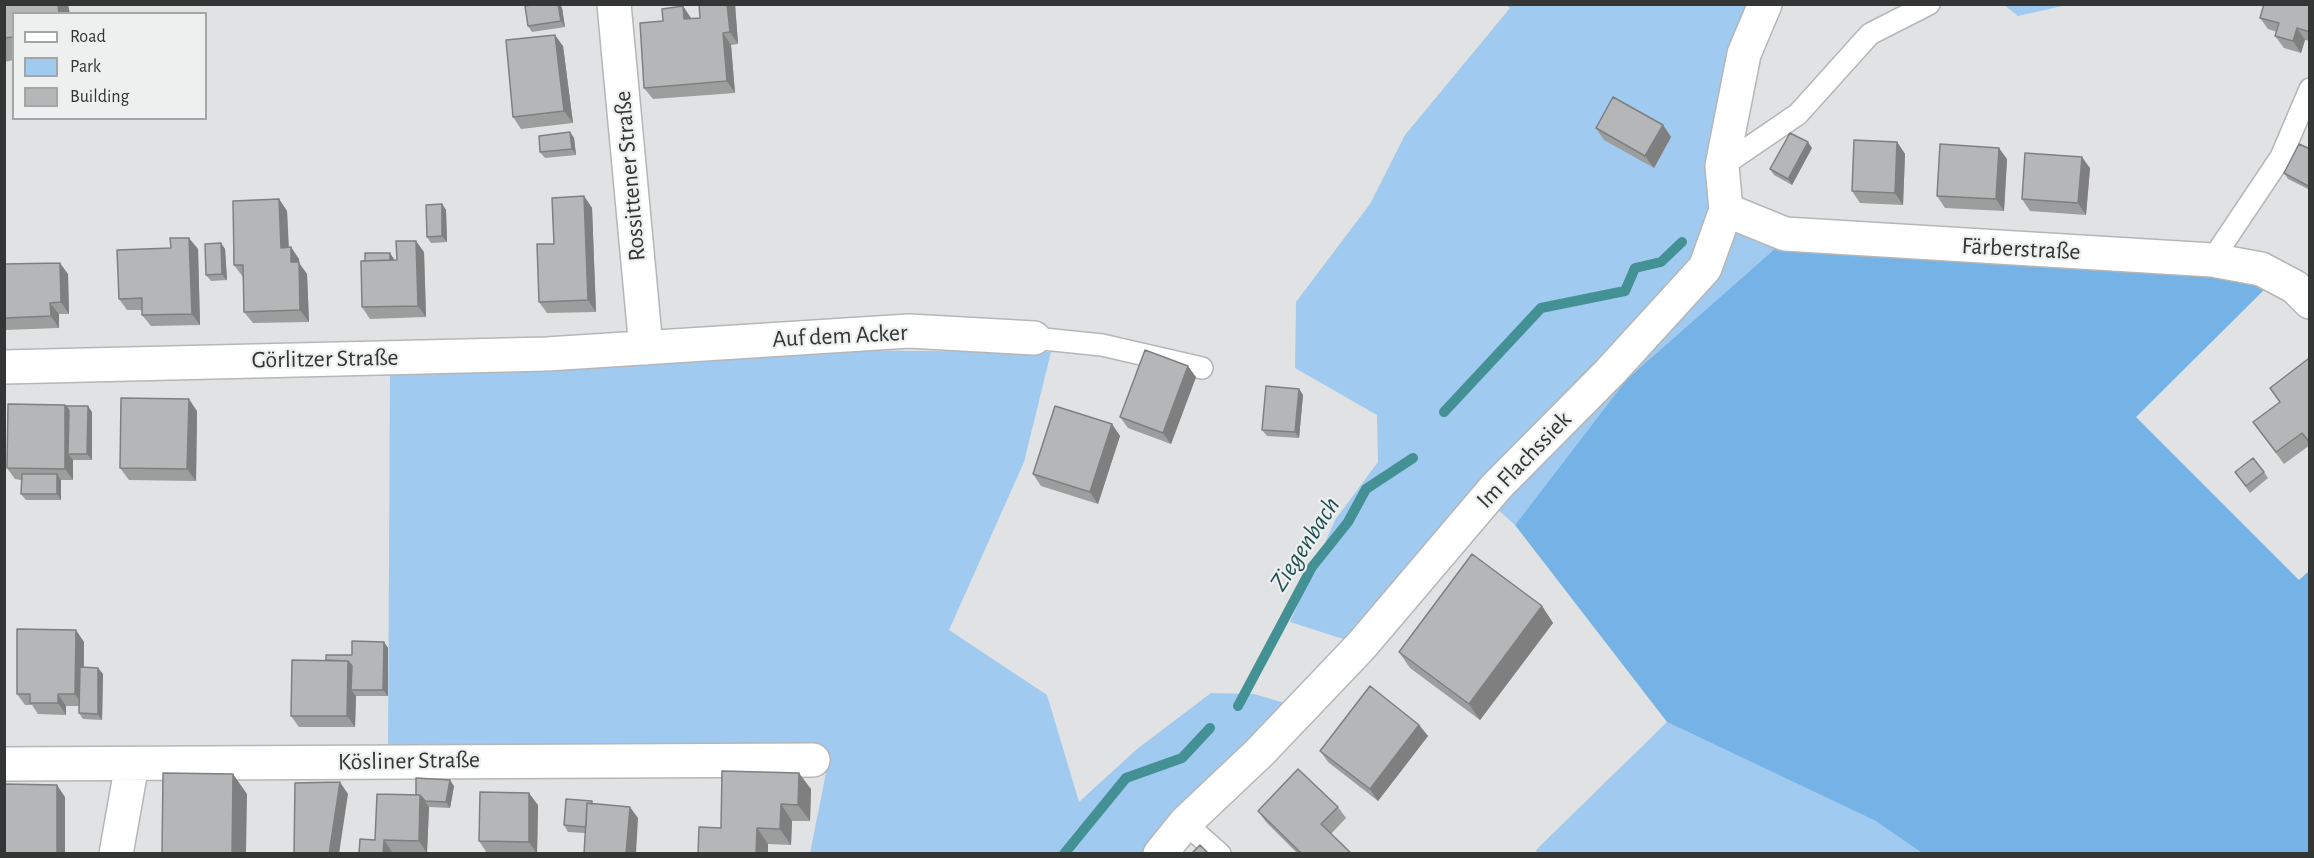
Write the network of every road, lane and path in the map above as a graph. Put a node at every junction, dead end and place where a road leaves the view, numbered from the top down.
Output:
1 (614, 4) edge
2 (1765, 4) edge
3 (1929, 4) edge
4 (2310, 89) edge
5 (1722, 166) junction
6 (1726, 210) junction
7 (2212, 260) junction
8 (2310, 302) edge
9 (1034, 338) joint
10 (646, 348) junction
11 (4, 367) edge
12 (1202, 368) dead end
13 (813, 760) dead end
14 (4, 764) edge
15 (132, 764) junction
16 (1185, 823) junction
17 (116, 854) edge
18 (1160, 854) edge
19 (1220, 854) edge

1 - 10 street, Rossittener Straße
2 - 5 street, Im Flachssiek
3 - 5 lane
4 - 7 lane
5 - 6 street, Im Flachssiek
6 - 7 street, Färberstraße
6 - 16 street, Im Flachssiek
7 - 8 street, Färberstraße
9 - 10 street, Auf dem Acker
9 - 12 lane
10 - 11 street, Görlitzer Straße
13 - 15 street, Kösliner Straße
14 - 15 street, Kösliner Straße
15 - 17 street
16 - 18 street, Im Flachssiek
16 - 19 lane

